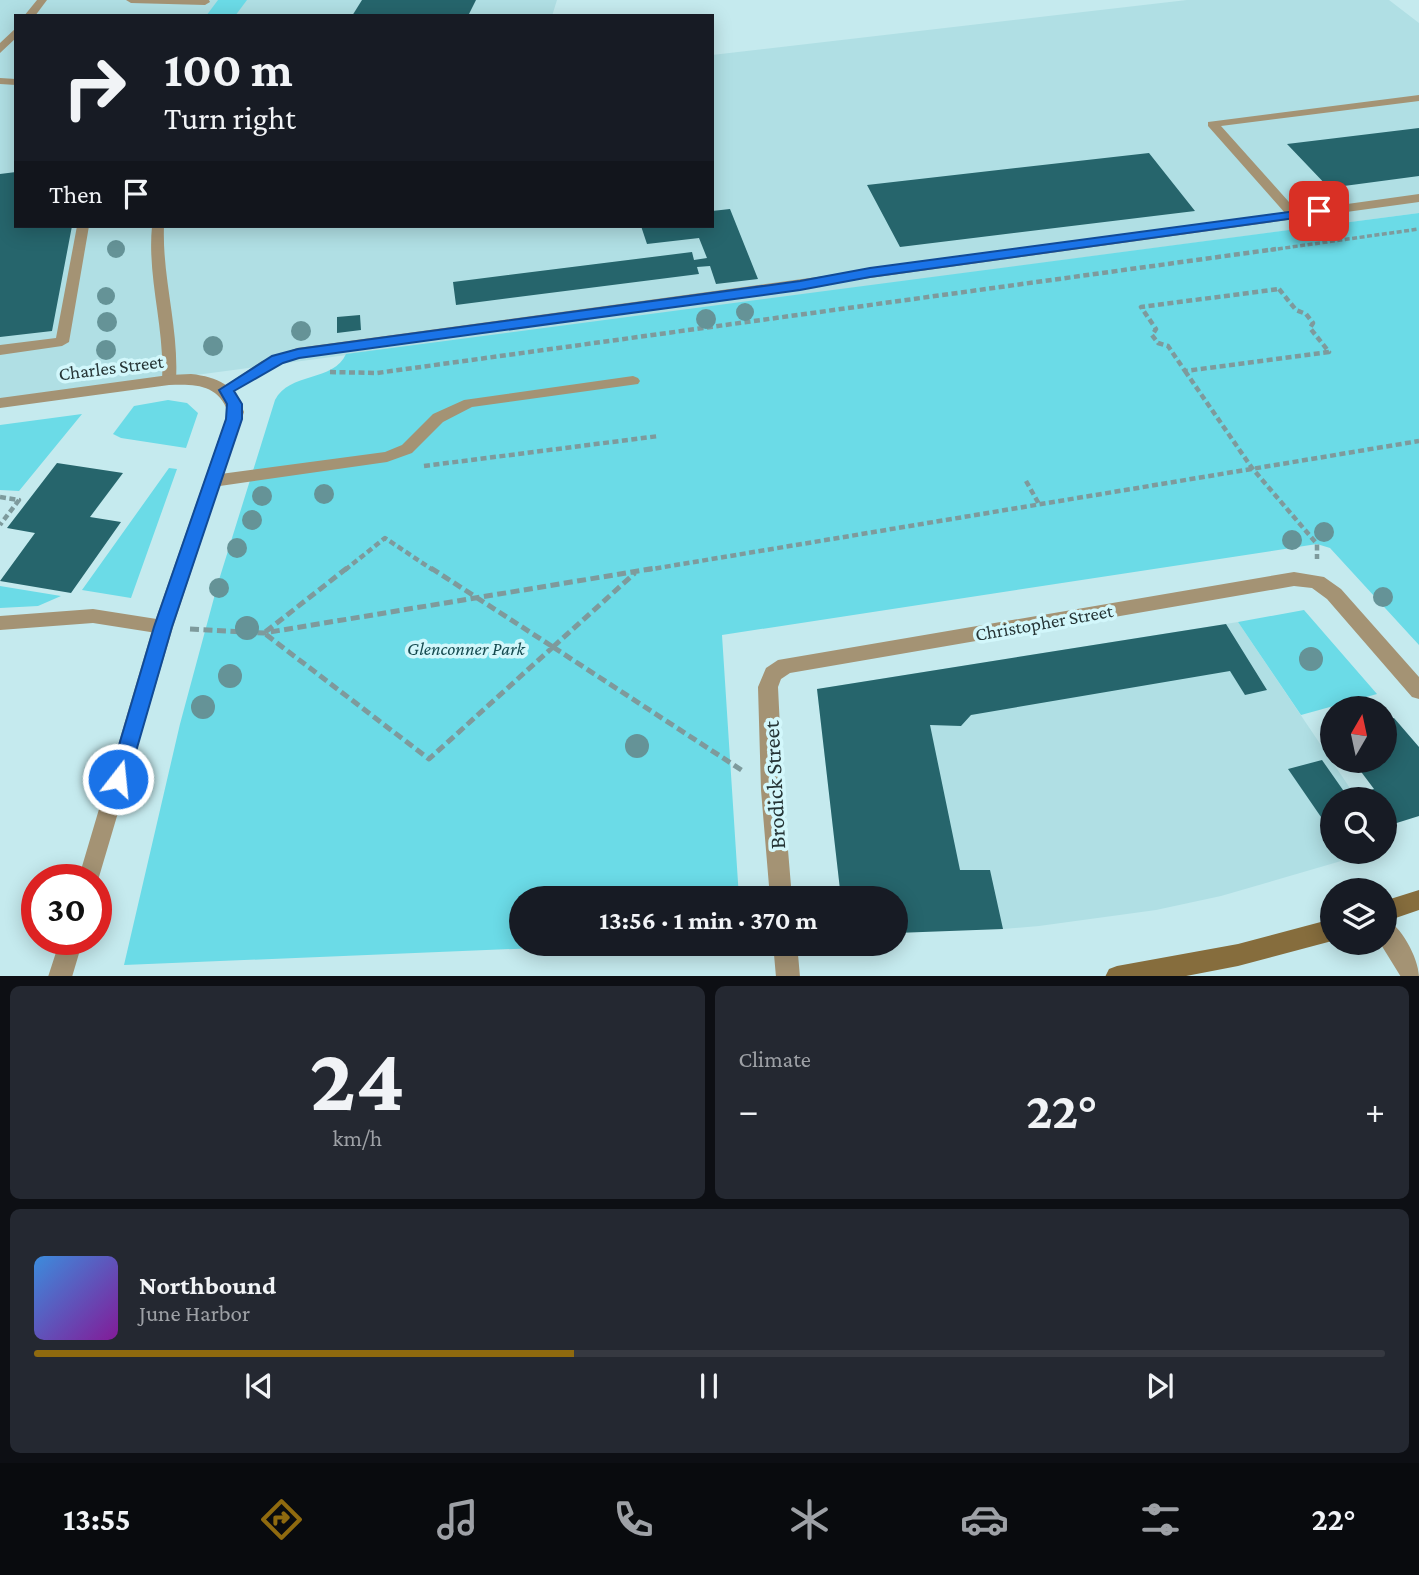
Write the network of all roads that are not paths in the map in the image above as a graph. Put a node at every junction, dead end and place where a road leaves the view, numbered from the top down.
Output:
1 (42, 0) edge
2 (205, 1) edge
3 (138, 3) edge
4 (31, 14) edge
5 (14, 33) edge
6 (0, 50) edge
7 (1419, 98) edge
8 (1419, 198) edge
9 (1294, 215) junction
10 (83, 228) edge
11 (158, 228) edge
12 (0, 350) edge
13 (169, 380) junction
14 (633, 381) dead end
15 (226, 390) junction
16 (0, 403) edge
17 (213, 481) junction
18 (0, 623) edge
19 (163, 627) junction
20 (773, 674) joint
21 (1419, 691) edge
22 (94, 864) edge
23 (780, 886) edge
24 (1419, 900) edge
25 (1397, 908) edge
26 (1320, 933) edge
27 (1397, 949) edge
28 (66, 955) edge
29 (786, 956) edge
30 (60, 976) edge
31 (788, 976) edge
32 (1117, 976) edge
33 (1415, 976) edge

1 - 4 lane
2 - 3 lane
5 - 6 lane
7 - 9 lane
8 - 9 lane
9 - 15 lane
10 - 12 lane
11 - 13 lane
13 - 15 street, Charles Street
13 - 16 street, Charles Street
14 - 17 lane
15 - 17 street
17 - 19 street
18 - 19 lane
19 - 22 street
20 - 21 street, Christopher Street
20 - 23 street, Brodick Street
24 - 25 street
26 - 32 street
27 - 33 street
28 - 30 street
29 - 31 street

